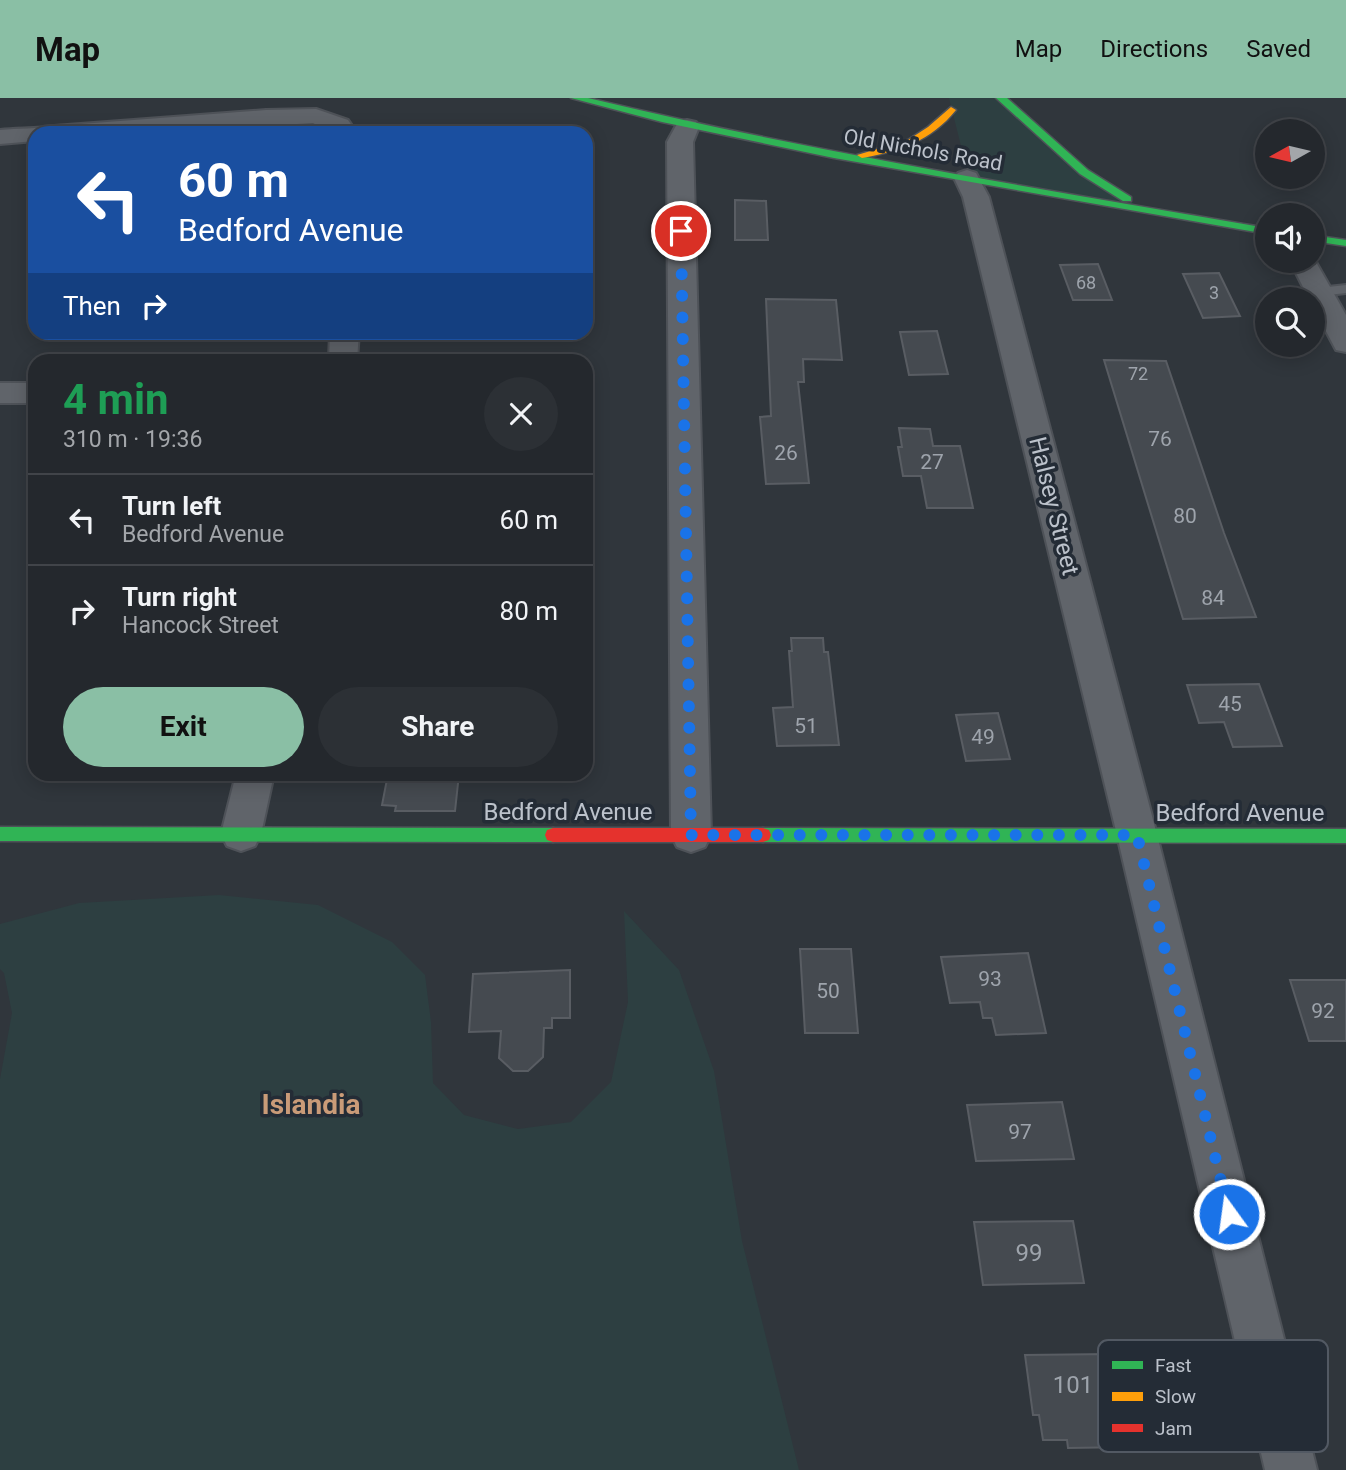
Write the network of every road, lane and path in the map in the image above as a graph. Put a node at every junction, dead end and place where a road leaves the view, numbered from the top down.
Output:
1 (576, 98) edge
2 (1001, 98) edge
3 (949, 104) edge
4 (147, 126) edge
5 (340, 126) edge
6 (687, 127) junction
7 (956, 133) dead end
8 (28, 135) edge
9 (0, 137) edge
10 (843, 158) junction
11 (966, 173) junction
12 (1144, 209) junction
13 (1255, 229) edge
14 (1325, 240) edge
15 (1346, 243) edge
16 (1316, 273) edge
17 (1333, 290) edge
18 (1346, 343) edge
19 (0, 393) edge
20 (28, 393) edge
21 (253, 781) edge
22 (0, 834) edge
23 (241, 834) junction
24 (691, 835) junction
25 (1137, 835) junction
26 (1346, 836) edge
27 (1259, 1340) edge
28 (1287, 1452) edge
29 (1291, 1470) edge

1 - 6 street, Old Nichols Road
2 - 12 street
3 - 7 street
3 - 10 street
4 - 5 street
6 - 10 street, Old Nichols Road
6 - 24 street
8 - 9 street
10 - 11 street, Old Nichols Road
11 - 12 street, Old Nichols Road
11 - 25 street, Halsey Street
12 - 13 street, Old Nichols Road
14 - 15 street
16 - 17 street
17 - 18 street
19 - 20 street
21 - 23 street
22 - 23 street, Bedford Avenue
23 - 24 street, Bedford Avenue
24 - 25 street, Bedford Avenue
25 - 26 street, Bedford Avenue
25 - 27 street, Halsey Street
28 - 29 street, Halsey Street

